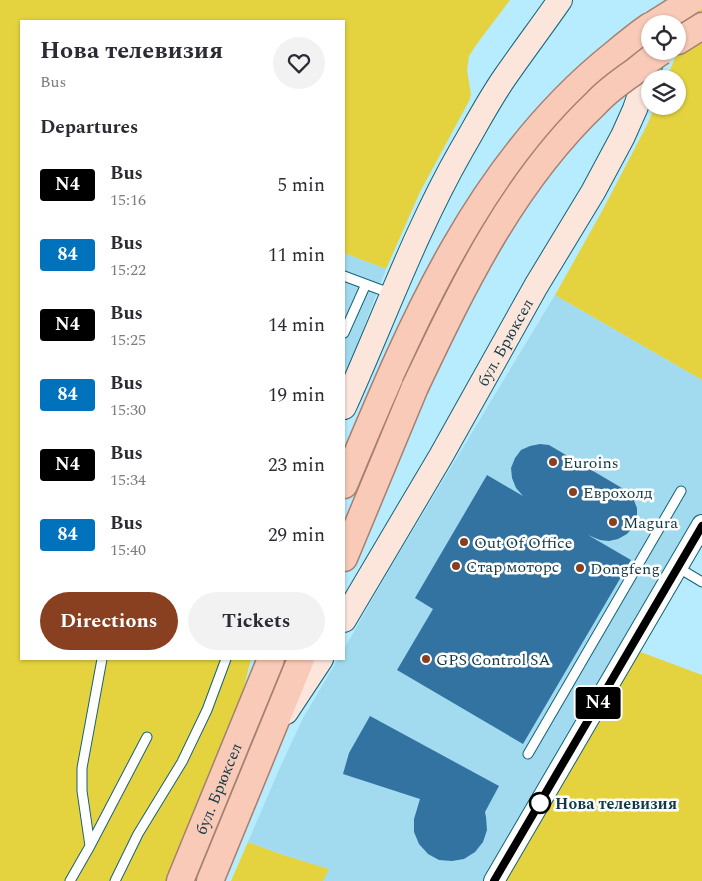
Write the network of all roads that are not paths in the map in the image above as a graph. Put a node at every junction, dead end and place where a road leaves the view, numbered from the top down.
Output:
1 (560, 0) edge
2 (673, 0) edge
3 (692, 0) edge
4 (668, 15) edge
5 (668, 15) edge
6 (702, 26) edge
7 (641, 33) edge
8 (686, 36) edge
9 (650, 60) edge
10 (652, 60) edge
11 (345, 276) edge
12 (366, 284) junction
13 (392, 295) junction
14 (345, 331) edge
15 (345, 405) edge
16 (345, 483) edge
17 (681, 491) dead end
18 (702, 526) edge
19 (345, 556) edge
20 (677, 567) junction
21 (702, 582) edge
22 (345, 618) edge
23 (102, 660) edge
24 (226, 660) edge
25 (263, 660) edge
26 (271, 660) edge
27 (301, 660) edge
28 (320, 660) edge
29 (255, 695) junction
30 (270, 733) junction
31 (147, 737) dead end
32 (528, 754) dead end
33 (90, 846) junction
34 (70, 881) edge
35 (115, 881) edge
36 (180, 881) edge
37 (210, 881) edge
38 (494, 881) edge

1 - 13 main road
2 - 4 main road
3 - 5 main road, bridge
6 - 8 main road
7 - 16 main road
9 - 19 main road, bridge
10 - 22 main road, бул. Брюксел
11 - 12 lane
12 - 13 lane
12 - 14 lane
13 - 15 main road
17 - 32 lane
18 - 20 street
20 - 21 lane
20 - 38 street
23 - 33 lane
24 - 35 lane
25 - 29 main road, бул. Брюксел
26 - 29 main road, бул. Брюксел
27 - 30 main road, бул. Брюксел
28 - 30 main road, бул. Брюксел
29 - 36 main road, бул. Брюксел
30 - 37 main road, бул. Брюксел
31 - 33 lane
33 - 34 lane

